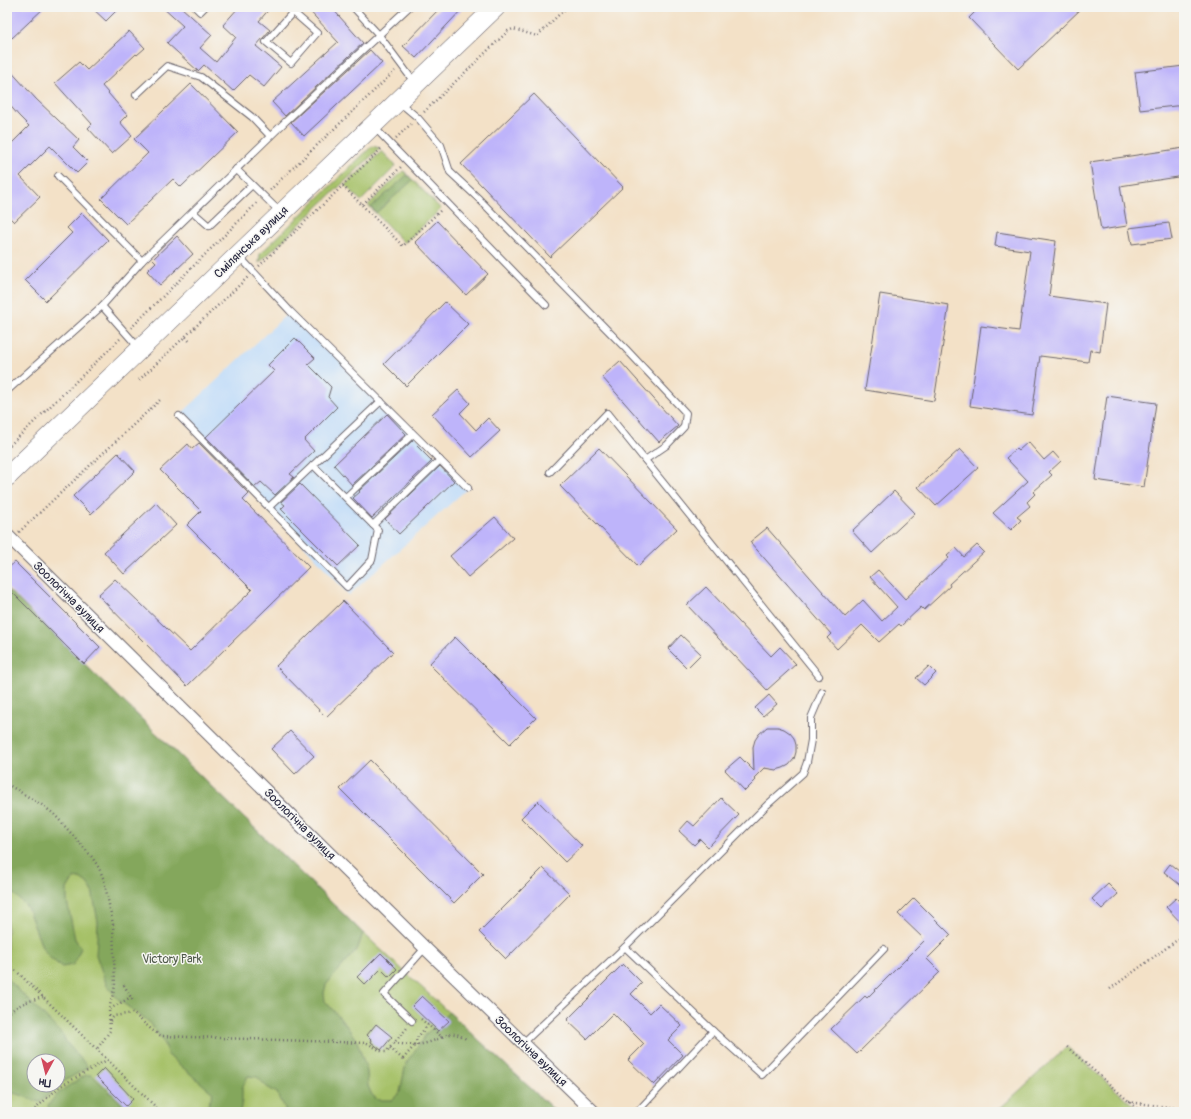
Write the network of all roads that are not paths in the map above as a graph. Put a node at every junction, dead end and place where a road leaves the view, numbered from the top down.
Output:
1 (195, 7) edge
2 (205, 7) edge
3 (353, 7) edge
4 (409, 7) edge
5 (496, 7) edge
6 (295, 9) edge
7 (379, 35) junction
8 (416, 84) junction
9 (136, 96) dead end
10 (398, 101) junction
11 (373, 125) junction
12 (270, 136) junction
13 (236, 169) junction
14 (58, 176) dead end
15 (252, 185) junction
16 (193, 212) junction
17 (281, 214) junction
18 (238, 255) junction
19 (142, 261) junction
20 (546, 304) dead end
21 (102, 306) junction
22 (140, 350) junction
23 (7, 391) edge
24 (381, 401) junction
25 (178, 416) dead end
26 (413, 434) junction
27 (440, 460) junction
28 (645, 460) junction
29 (313, 465) junction
30 (550, 472) dead end
31 (7, 477) edge
32 (468, 488) dead end
33 (346, 497) junction
34 (269, 507) junction
35 (373, 525) junction
36 (9, 537) edge
37 (819, 676) dead end
38 (822, 692) dead end
39 (625, 947) junction
40 (425, 948) junction
41 (884, 949) dead end
42 (412, 1022) road end
43 (713, 1031) junction
44 (523, 1043) junction
45 (588, 1110) edge
46 (637, 1112) edge

1 - 2 lane
3 - 7 lane
4 - 7 lane
5 - 8 main road, Смілянська вулиця
6 - 6 lane
7 - 8 lane
7 - 12 lane
8 - 10 main road, Смілянська вулиця
9 - 12 lane
10 - 11 main road, Смілянська вулиця
10 - 28 lane
11 - 17 main road, Смілянська вулиця
11 - 20 lane
12 - 13 lane
13 - 15 lane
13 - 16 lane
14 - 19 lane
15 - 16 lane
15 - 17 lane
16 - 19 lane
17 - 18 main road, Смілянська вулиця
18 - 22 main road, Смілянська вулиця
18 - 24 lane
19 - 21 lane
21 - 22 lane
21 - 23 lane
22 - 31 main road, Смілянська вулиця
24 - 26 lane
24 - 29 lane
25 - 34 lane
26 - 27 lane
26 - 33 lane
27 - 32 lane
27 - 35 lane
28 - 30 lane
28 - 37 lane
29 - 33 lane
29 - 34 lane
33 - 35 lane
34 - 35 lane
36 - 40 street, Зоологічна вулиця
38 - 39 lane
39 - 43 lane
39 - 44 lane
40 - 42 lane
40 - 44 street, Зоологічна вулиця
41 - 43 lane
43 - 46 lane
44 - 45 street, Зоологічна вулиця

